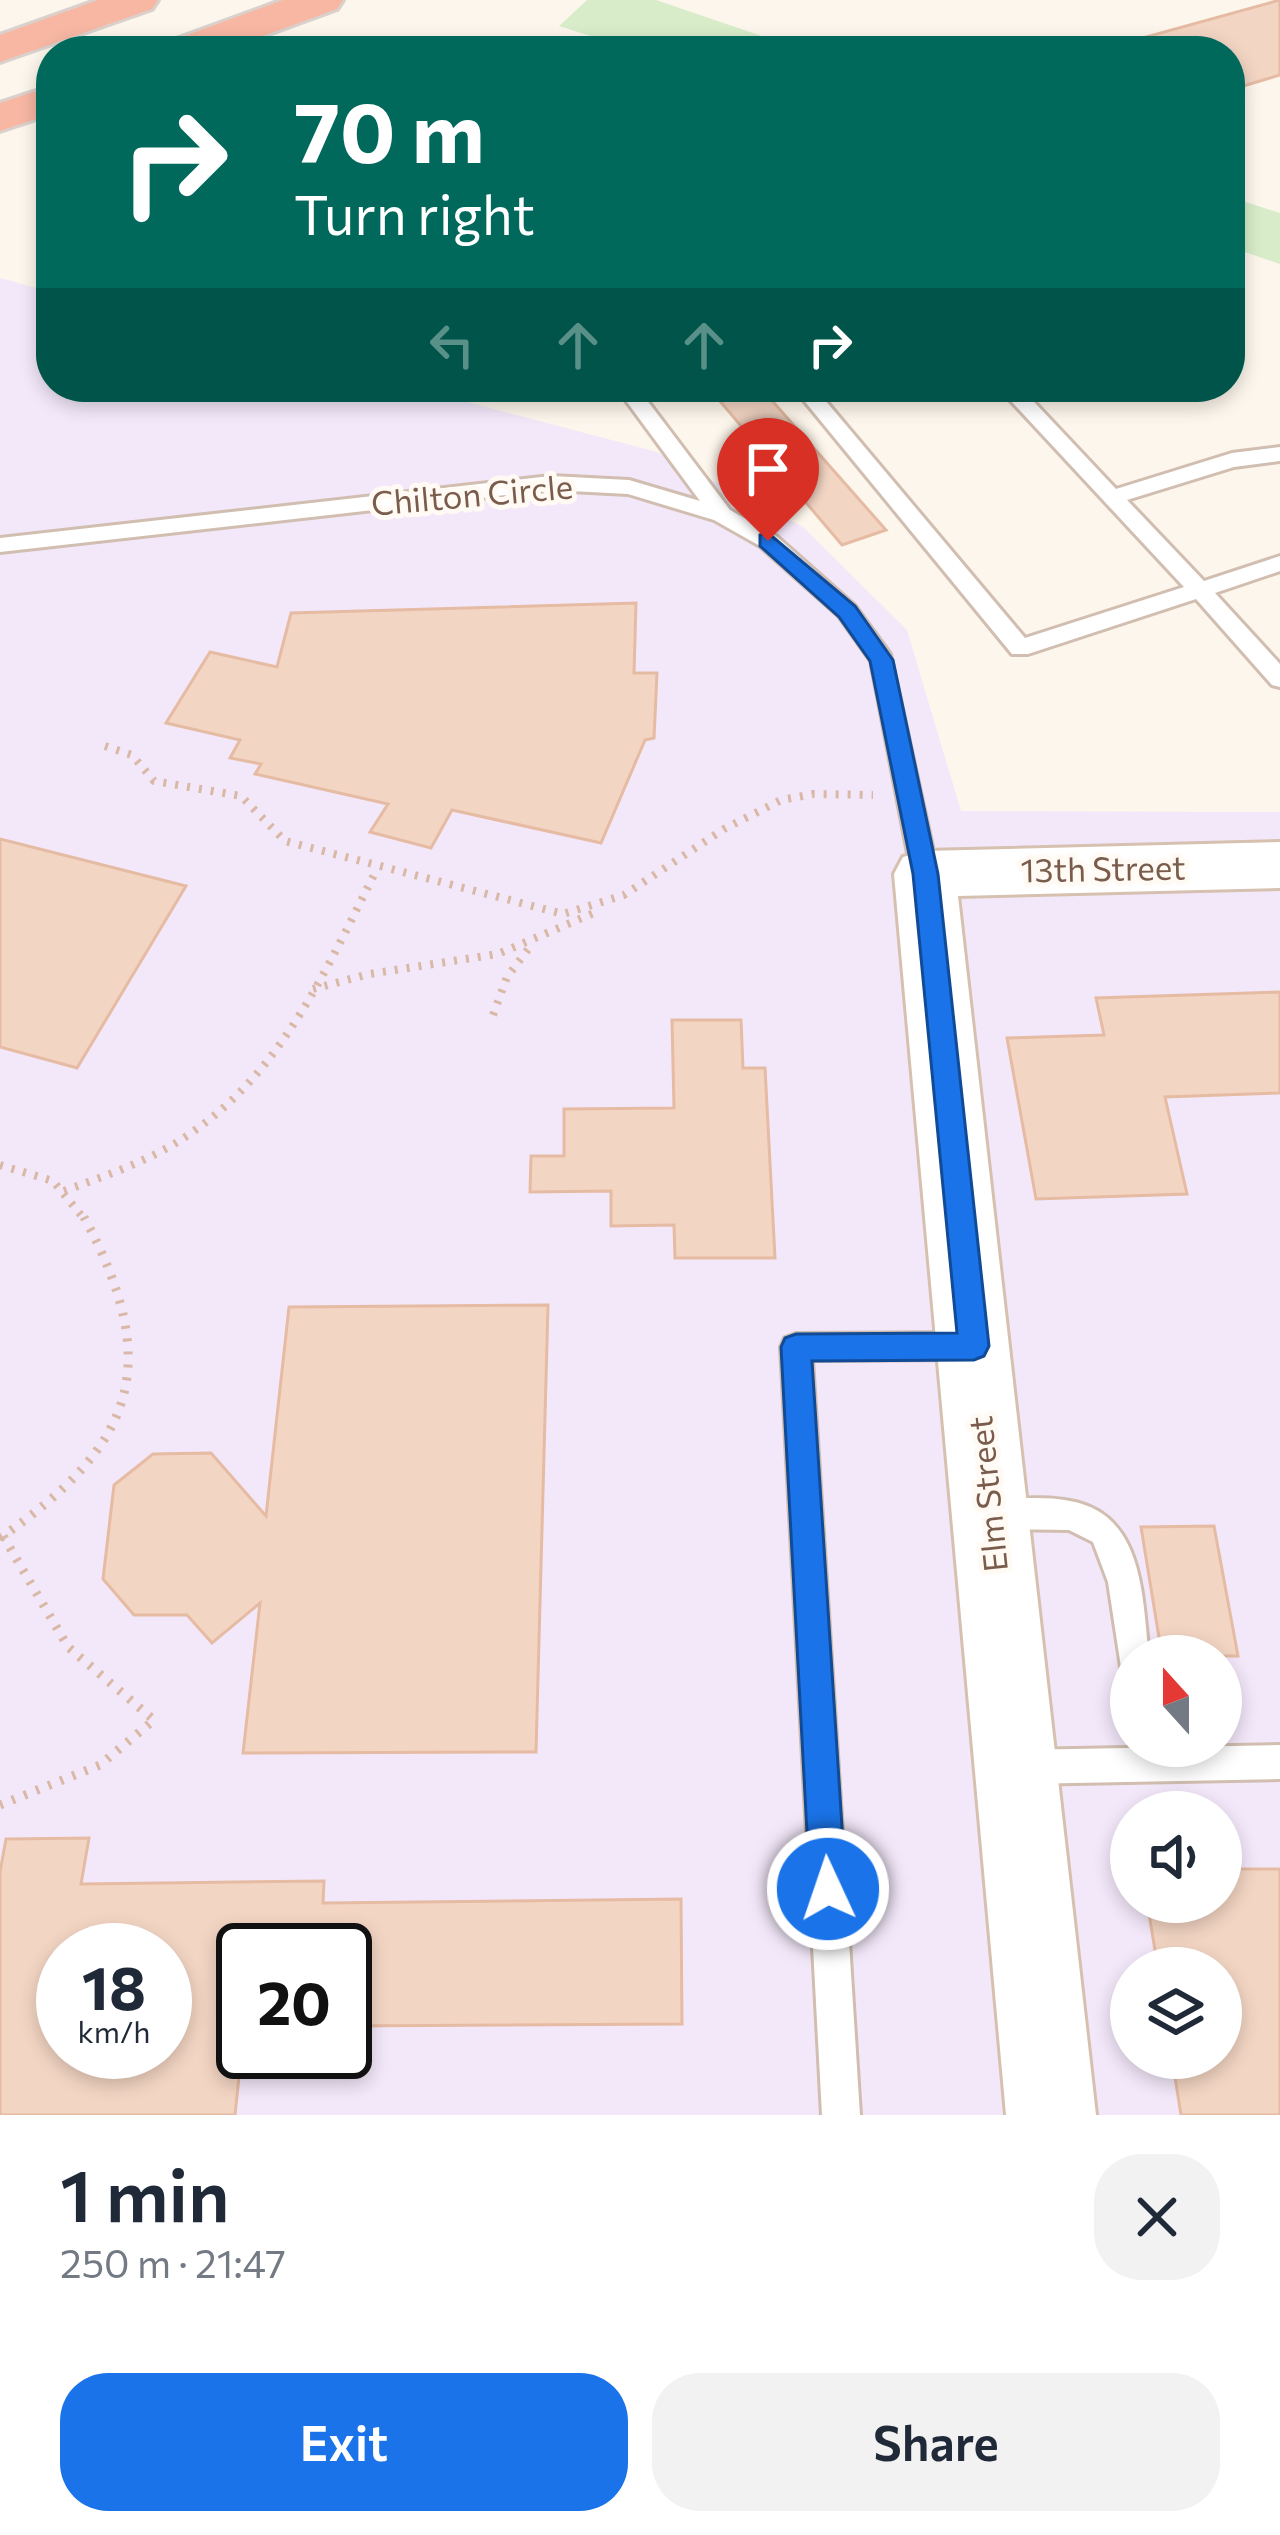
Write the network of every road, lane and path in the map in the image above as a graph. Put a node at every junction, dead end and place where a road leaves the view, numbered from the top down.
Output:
1 (137, 0) edge
2 (322, 0) edge
3 (36, 36) edge
4 (36, 36) edge
5 (224, 36) edge
6 (0, 49) edge
7 (36, 105) edge
8 (0, 118) edge
9 (637, 402) edge
10 (815, 402) edge
11 (1022, 402) edge
12 (1280, 454) edge
13 (1114, 497) junction
14 (722, 515) junction
15 (0, 545) edge
16 (1280, 562) edge
17 (1200, 590) junction
18 (1280, 679) edge
19 (105, 746) dead end
20 (911, 794) junction
21 (1280, 865) edge
22 (377, 869) junction
23 (926, 874) junction
24 (602, 909) junction
25 (530, 946) junction
26 (314, 989) junction
27 (494, 1015) dead end
28 (0, 1165) edge
29 (64, 1191) junction
30 (974, 1346) junction
31 (990, 1514) junction
32 (2, 1537) edge
33 (1130, 1635) edge
34 (1110, 1758) edge
35 (1242, 1760) edge
36 (1280, 1762) edge
37 (1016, 1767) junction
38 (0, 1805) edge
39 (842, 2115) edge
40 (1051, 2115) edge

1 - 3 highway
2 - 5 highway
4 - 6 highway
7 - 8 highway
9 - 14 lane
10 - 17 lane
11 - 13 lane
12 - 13 lane
13 - 17 lane
14 - 15 lane, Chilton Circle
14 - 20 lane, Chilton Circle
16 - 17 lane
17 - 18 lane
19 - 22 path
20 - 23 lane, Chilton Circle
20 - 24 path
21 - 23 street, 13th Street
22 - 24 path
22 - 26 path
23 - 30 street, Elm Street
24 - 25 path
25 - 26 path
25 - 27 path
26 - 29 path
28 - 29 path
29 - 32 path
30 - 31 street, Elm Street
30 - 39 lane
31 - 33 lane
31 - 37 street, Elm Street
32 - 38 path
34 - 37 lane
35 - 36 lane
37 - 40 street, Elm Street

